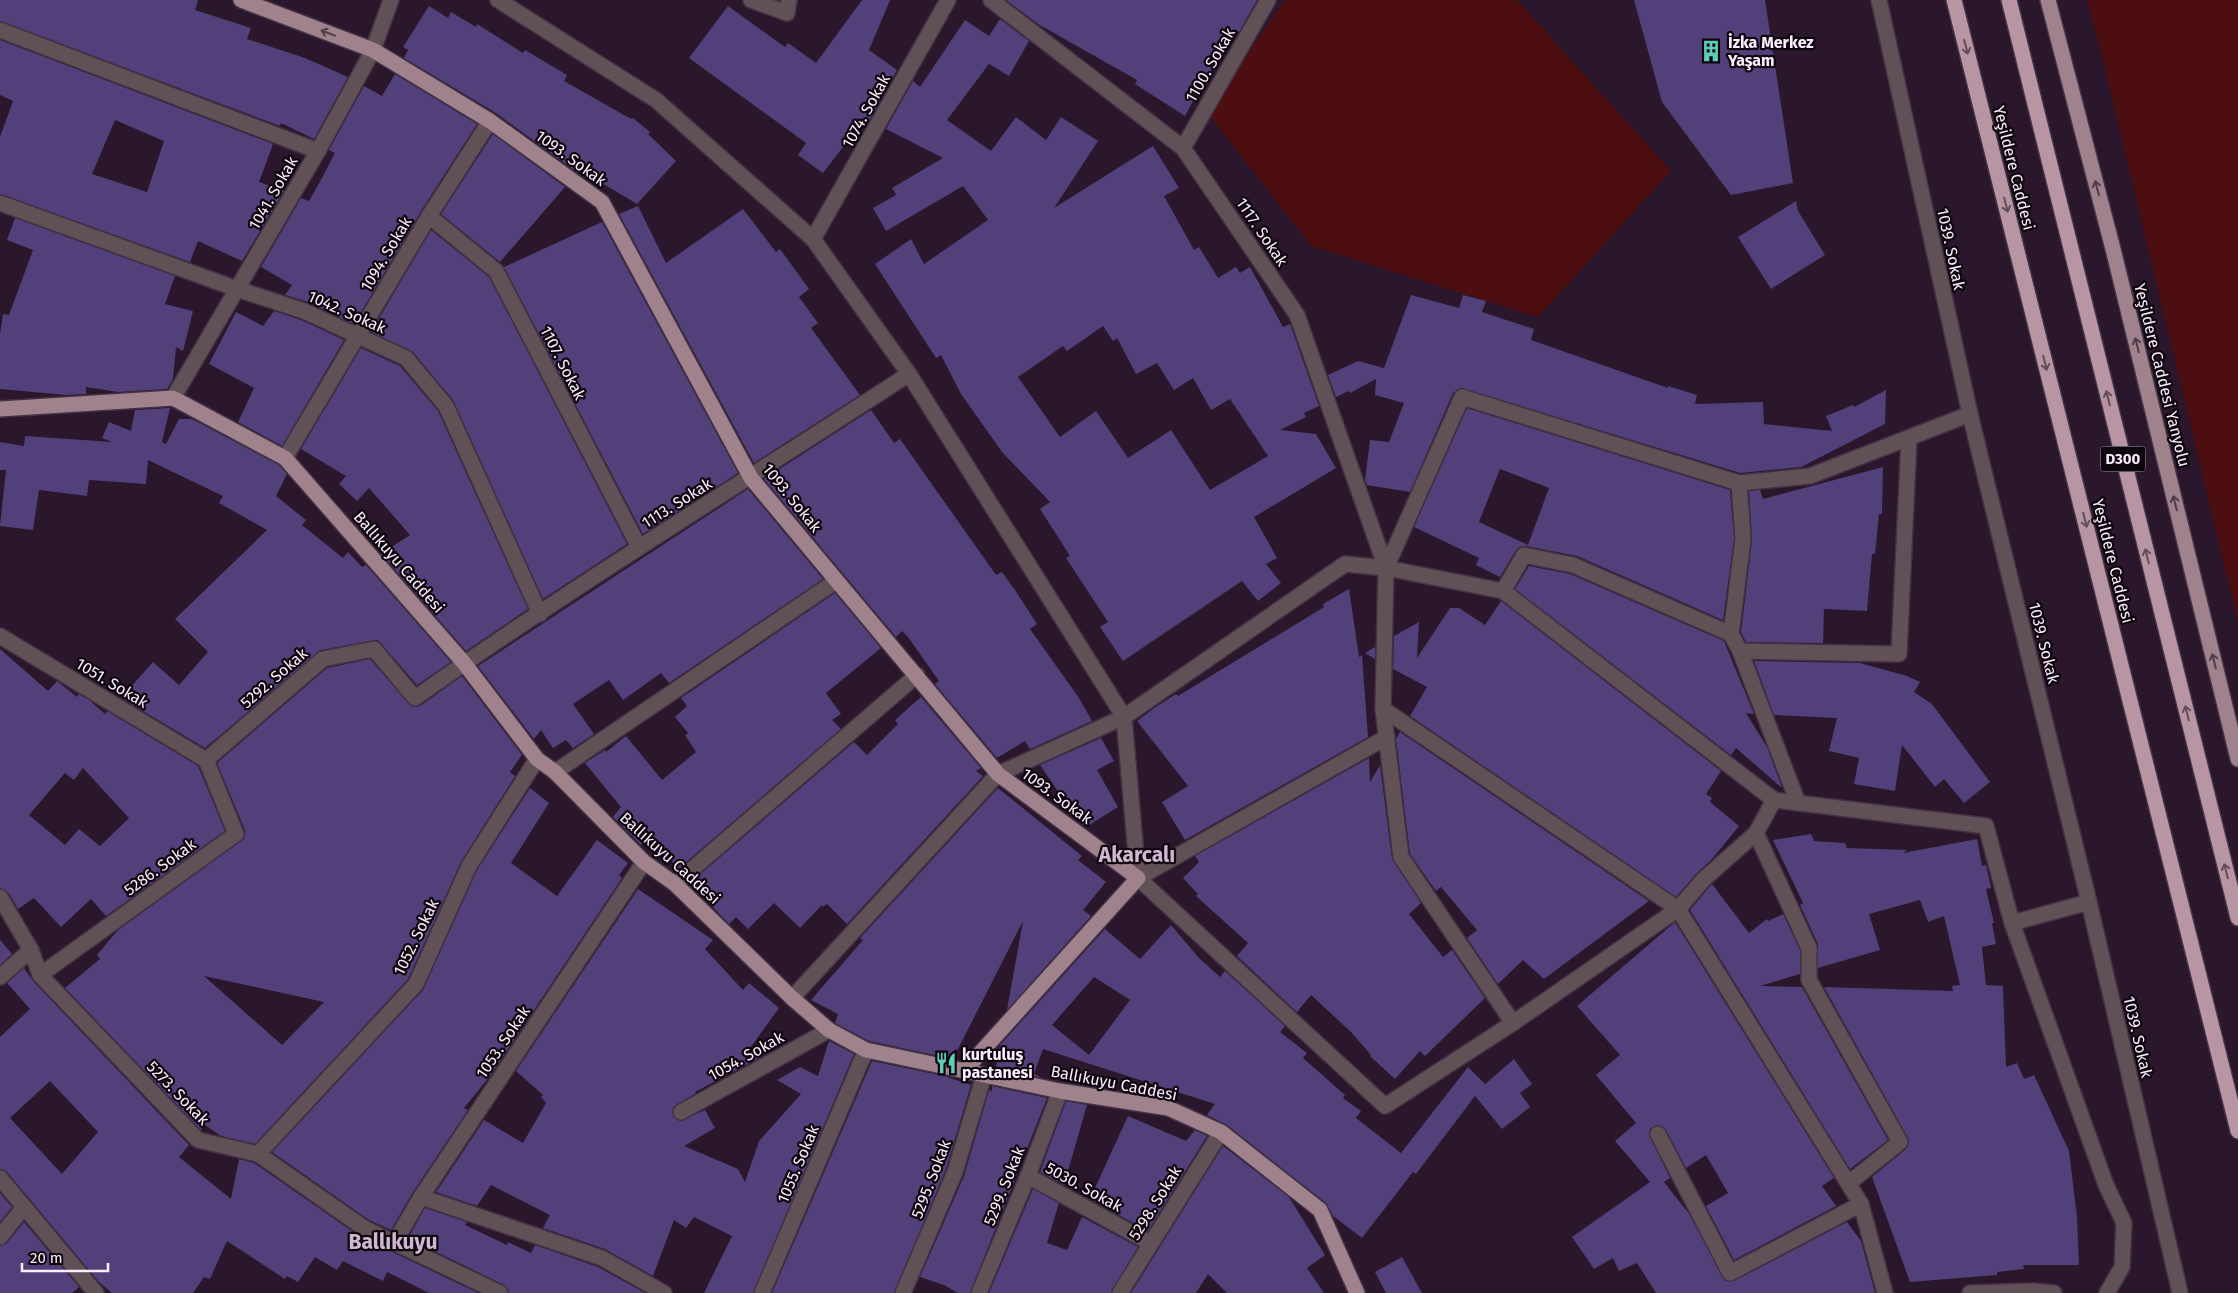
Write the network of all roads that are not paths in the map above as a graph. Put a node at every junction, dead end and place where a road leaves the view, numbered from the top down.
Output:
1 (241, 0) edge
2 (391, 0) edge
3 (498, 0) edge
4 (751, 0) edge
5 (789, 0) edge
6 (948, 0) edge
7 (991, 0) edge
8 (1268, 0) edge
9 (1878, 0) edge
10 (1954, 0) edge
11 (2009, 0) edge
12 (2048, 0) edge
13 (0, 30) edge
14 (373, 50) junction
15 (490, 121) junction
16 (1183, 148) junction
17 (318, 151) junction
18 (0, 203) edge
19 (429, 216) junction
20 (813, 239) junction
21 (237, 289) junction
22 (358, 336) junction
23 (909, 374) junction
24 (173, 398) junction
25 (0, 409) edge
26 (1970, 414) junction
27 (1909, 439) junction
28 (285, 458) junction
29 (751, 478) junction
30 (1738, 483) junction
31 (639, 547) junction
32 (1386, 568) junction
33 (836, 581) junction
34 (1503, 591) junction
35 (540, 614) junction
36 (1731, 634) junction
37 (0, 636) edge
38 (1740, 651) junction
39 (464, 663) junction
40 (916, 675) junction
41 (1383, 709) junction
42 (1124, 716) junction
43 (1387, 737) junction
44 (537, 759) junction
45 (206, 760) junction
46 (2238, 760) edge
47 (555, 772) junction
48 (998, 774) junction
49 (1774, 800) junction
50 (1798, 803) junction
51 (1756, 833) junction
52 (644, 862) junction
53 (1138, 878) junction
54 (675, 884) junction
55 (0, 897) edge
56 (2089, 902) junction
57 (1678, 909) junction
58 (2238, 918) edge
59 (2012, 923) junction
60 (30, 950) junction
61 (40, 975) junction
62 (0, 977) edge
63 (792, 998) junction
64 (1513, 1023) junction
65 (829, 1030) junction
66 (866, 1050) junction
67 (964, 1071) junction
68 (984, 1075) junction
69 (1060, 1091) junction
70 (681, 1112) dead end
71 (2238, 1131) edge
72 (1221, 1132) junction
73 (1658, 1134) dead end
74 (258, 1154) junction
75 (1028, 1176) junction
76 (0, 1178) edge
77 (1848, 1183) junction
78 (421, 1197) junction
79 (1861, 1204) junction
80 (24, 1207) junction
81 (0, 1237) edge
82 (394, 1243) junction
83 (1150, 1243) junction
84 (96, 1293) edge
85 (500, 1293) edge
86 (664, 1293) edge
87 (762, 1293) edge
88 (903, 1293) edge
89 (979, 1293) edge
90 (1120, 1293) edge
91 (1357, 1293) edge
92 (1885, 1293) edge
93 (1970, 1293) edge
94 (2054, 1293) edge
95 (2106, 1293) edge
96 (2180, 1293) edge

14 -> 1 main road, 1093. Sokak
2 - 14 street, 1041. Sokak
3 - 20 street
4 - 5 street
6 - 20 street, 1074. Sokak
7 - 16 street, 1117. Sokak
8 - 16 street, 1100. Sokak
9 - 26 street, 1039. Sokak
10 -> 71 highway, Yeşildere Caddesi
58 -> 11 highway, D300
46 -> 12 main road, Yeşildere Caddesi Yanyolu
13 - 17 street
14 - 15 main road, 1093. Sokak
14 - 17 street, 1041. Sokak
15 - 19 street, 1094. Sokak
15 - 29 main road, 1093. Sokak
16 - 32 street, 1117. Sokak
17 - 21 street, 1041. Sokak
18 - 21 street, 1042. Sokak
19 - 22 street, 1094. Sokak
19 - 31 street, 1107. Sokak
20 - 23 street
21 - 22 street, 1042. Sokak
21 - 24 street, 1041. Sokak
22 - 28 street, 1094. Sokak
22 - 35 street, 1042. Sokak
23 - 29 street, 1113. Sokak
23 - 42 street
24 - 25 main road
24 - 28 main road, Ballıkuyu Caddesi
26 - 27 street
26 - 56 street, 1039. Sokak
27 - 30 street
27 - 38 street
28 - 39 main road, Ballıkuyu Caddesi
29 - 31 street, 1113. Sokak
29 - 33 main road, 1093. Sokak
30 - 32 street
30 - 36 street
31 - 35 street, 1113. Sokak
32 - 34 street
32 - 41 street
32 - 42 street
33 - 40 main road, 1093. Sokak
33 - 47 street
34 - 36 street
34 - 49 street
35 - 39 street, 1113. Sokak
36 - 38 street
37 - 45 street, 1051. Sokak
38 - 50 street
39 - 44 main road, Ballıkuyu Caddesi
39 - 45 street, 5292. Sokak
40 - 48 main road, 1093. Sokak
40 - 54 street
41 - 43 street
41 - 57 street
42 - 48 street
42 - 53 street
43 - 53 street
43 - 64 street
44 - 47 main road, Ballıkuyu Caddesi
44 - 74 street, 1052. Sokak
45 - 61 street, 5286. Sokak
47 - 52 main road, Ballıkuyu Caddesi
48 - 53 main road, 1093. Sokak
48 - 63 street
49 - 50 street
49 - 51 street
50 - 59 street
51 - 57 street
51 - 77 street
52 - 54 main road, Ballıkuyu Caddesi
52 - 78 street, 1053. Sokak
53 - 64 street
53 - 67 main road
54 - 63 main road, Ballıkuyu Caddesi
55 - 60 street, 5273. Sokak
56 - 59 street
56 - 96 street, 1039. Sokak
57 - 64 street
57 - 77 street
59 - 95 street
60 - 61 street, 5273. Sokak
60 - 62 street
61 - 74 street, 5273. Sokak
63 - 65 main road, Ballıkuyu Caddesi
65 - 66 main road, Ballıkuyu Caddesi
65 - 70 street, 1054. Sokak
66 - 67 main road, Ballıkuyu Caddesi
66 - 87 street, 1055. Sokak
67 - 68 main road, Ballıkuyu Caddesi
68 - 69 main road, Ballıkuyu Caddesi
68 - 88 street, 5295. Sokak
69 - 72 main road, Ballıkuyu Caddesi
69 - 75 street, 5299. Sokak
72 - 83 street, 5298. Sokak
72 - 91 main road, Ballıkuyu Caddesi
73 - 79 street
74 - 82 street, 5273. Sokak
75 - 83 street, 5030. Sokak
75 - 89 street, 5299. Sokak
76 - 80 street
77 - 79 street
78 - 82 street, 1053. Sokak
78 - 86 street
79 - 92 street
80 - 81 street
80 - 84 street
82 - 85 street, 5273. Sokak
83 - 90 street, 5298. Sokak
93 - 94 street

